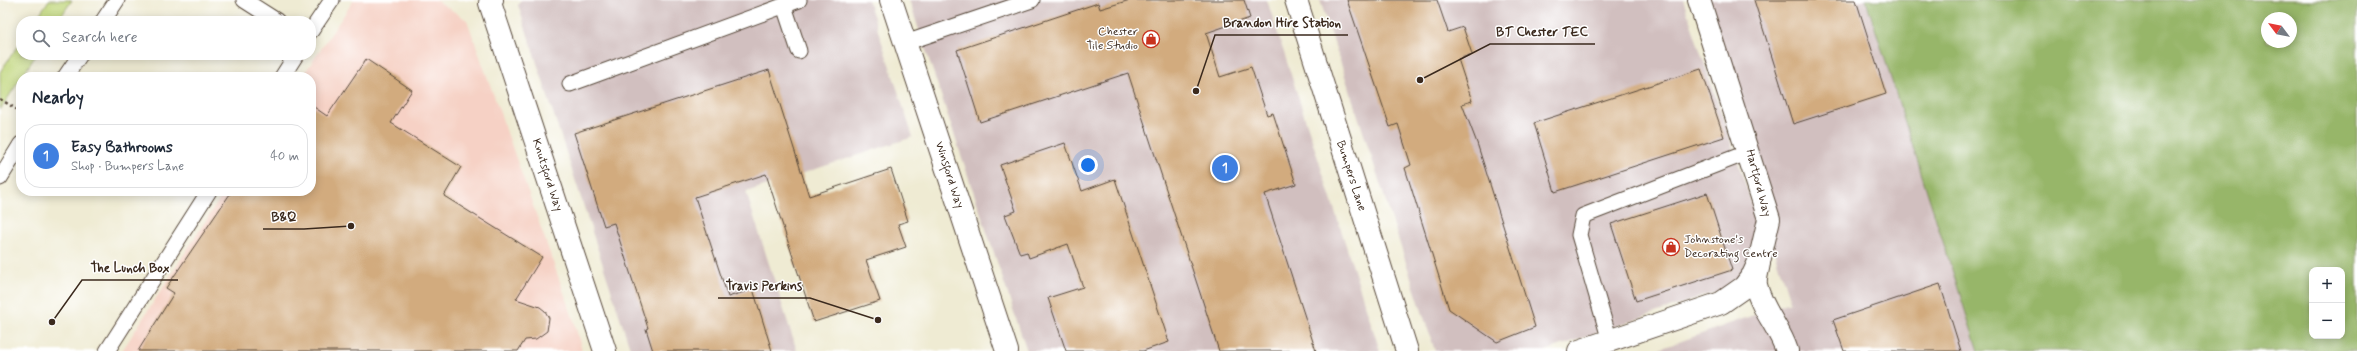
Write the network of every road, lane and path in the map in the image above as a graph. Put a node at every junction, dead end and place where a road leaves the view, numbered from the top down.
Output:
1 (117, 0) edge
2 (244, 0) edge
3 (332, 0) edge
4 (891, 0) edge
5 (1032, 0) edge
6 (1296, 0) edge
7 (1699, 0) edge
8 (489, 1) edge
9 (792, 2) edge
10 (263, 5) edge
11 (106, 16) edge
12 (273, 16) edge
13 (316, 24) edge
14 (906, 43) junction
15 (799, 51) dead end
16 (77, 60) edge
17 (293, 60) edge
18 (68, 72) edge
19 (285, 72) edge
20 (570, 84) dead end
21 (0, 99) edge
22 (16, 109) edge
23 (16, 152) edge
24 (1750, 152) junction
25 (0, 178) edge
26 (206, 196) edge
27 (1759, 262) junction
28 (1610, 341) junction
29 (107, 351) edge
30 (605, 351) edge
31 (1007, 351) edge
32 (1407, 351) edge
33 (1579, 351) edge
34 (1787, 351) edge

1 - 11 lane
2 - 10 lane
3 - 13 lane
4 - 14 street, Winsford Way
5 - 14 lane
6 - 32 street, Bumpers Lane
7 - 24 street, Hartford Way
8 - 30 street, Knutsford Way
9 - 15 lane
9 - 20 lane
10 - 12 lane
14 - 31 street, Winsford Way
16 - 18 lane
17 - 19 lane
21 - 22 path
23 - 25 lane
24 - 27 street, Hartford Way
24 - 28 lane
26 - 29 lane
27 - 28 street, Hartford Way
27 - 34 street
28 - 33 street, Hartford Way

